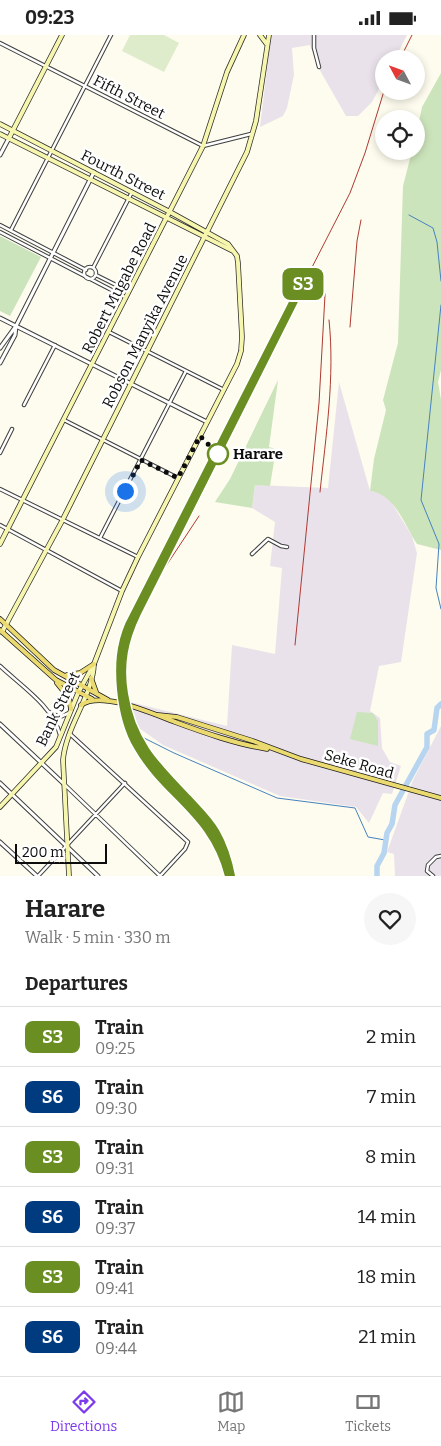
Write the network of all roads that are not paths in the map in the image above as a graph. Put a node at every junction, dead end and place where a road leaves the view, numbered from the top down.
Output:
1 (62, 35) edge
2 (111, 35) edge
3 (245, 35) edge
4 (260, 35) edge
5 (269, 35) edge
6 (314, 35) edge
7 (0, 43) edge
8 (266, 44) junction
9 (46, 67) junction
10 (319, 67) dead end
11 (84, 87) junction
12 (0, 124) edge
13 (13, 130) junction
14 (0, 134) edge
15 (253, 134) junction
16 (9, 138) junction
17 (203, 146) junction
18 (52, 151) junction
19 (0, 155) edge
20 (48, 159) junction
21 (94, 172) junction
22 (90, 180) junction
23 (132, 193) junction
24 (128, 200) junction
25 (170, 212) junction
26 (167, 219) junction
27 (0, 225) edge
28 (11, 230) junction
29 (0, 232) edge
30 (207, 233) junction
31 (204, 238) junction
32 (52, 251) junction
33 (233, 251) junction
34 (48, 258) junction
35 (93, 268) junction
36 (86, 270) junction
37 (96, 275) junction
38 (88, 279) junction
39 (130, 292) junction
40 (127, 298) junction
41 (0, 318) edge
42 (16, 326) junction
43 (109, 333) junction
44 (55, 345) junction
45 (0, 348) edge
46 (147, 352) junction
47 (0, 363) edge
48 (93, 363) junction
49 (186, 371) junction
50 (131, 383) junction
51 (224, 390) junction
52 (170, 403) junction
53 (24, 405) dead end
54 (64, 420) junction
55 (207, 422) junction
56 (12, 429) dead end
57 (102, 439) junction
58 (0, 453) edge
59 (141, 460) junction
60 (178, 478) junction
61 (0, 489) edge
62 (22, 501) junction
63 (62, 521) junction
64 (0, 525) edge
65 (8, 529) junction
66 (100, 538) junction
67 (0, 544) edge
68 (287, 547) dead end
69 (47, 550) junction
70 (252, 554) dead end
71 (138, 557) junction
72 (122, 591) junction
73 (0, 619) edge
74 (7, 625) junction
75 (1, 631) edge
76 (94, 664) junction
77 (0, 666) edge
78 (64, 675) junction
79 (91, 678) junction
80 (56, 681) junction
81 (82, 685) junction
82 (88, 687) junction
83 (96, 692) junction
84 (78, 693) junction
85 (84, 696) junction
86 (94, 700) junction
87 (110, 701) junction
88 (80, 705) junction
89 (71, 710) junction
90 (48, 711) junction
91 (0, 724) edge
92 (68, 733) junction
93 (60, 735) junction
94 (42, 763) junction
95 (0, 783) edge
96 (125, 783) junction
97 (65, 784) junction
98 (12, 795) junction
99 (441, 798) edge
100 (0, 807) edge
101 (96, 815) junction
102 (0, 841) edge
103 (67, 846) junction
104 (441, 856) edge
105 (38, 876) edge
106 (69, 876) edge
107 (98, 876) edge
108 (160, 876) edge
109 (433, 876) edge

1 - 9 main road
2 - 11 street
3 - 17 main road, Robert Mugabe Road
4 - 8 main road
5 - 8 main road, Robson Manyika Avenue
6 - 10 street
7 - 9 street, Fifth Street
8 - 15 main road, Robson Manyika Avenue
9 - 11 street, Fifth Street
9 - 13 main road
11 - 17 street, Fifth Street
11 - 18 street
12 - 13 main road, Fourth Street
13 - 16 main road
13 - 18 main road, Fourth Street
14 - 16 main road
15 - 17 street
15 - 30 main road, Robson Manyika Avenue
16 - 19 street
16 - 20 main road
17 - 25 main road, Robert Mugabe Road
18 - 20 street
18 - 21 main road, Fourth Street
20 - 22 main road
20 - 28 street
21 - 22 street
21 - 23 main road, Fourth Street
22 - 24 main road
22 - 32 street
23 - 24 street
23 - 25 main road, Fourth Street
24 - 26 main road
24 - 35 street
25 - 26 main road, Robert Mugabe Road
25 - 30 main road, Fourth Street
26 - 31 main road
26 - 39 main road, Robert Mugabe Road
27 - 28 street
28 - 32 street
29 - 34 street
30 - 31 main road, Robson Manyika Avenue
30 - 33 main road, Fourth Street
31 - 33 main road
31 - 46 main road, Robson Manyika Avenue
32 - 34 street
32 - 36 street
33 - 51 main road
34 - 38 street
34 - 42 street
35 - 36 street
35 - 37 street
36 - 38 street
37 - 38 street
37 - 39 street
38 - 40 street
39 - 40 main road, Robert Mugabe Road
40 - 43 main road, Robert Mugabe Road
41 - 42 street
42 - 44 street
42 - 45 street
42 - 47 street
43 - 46 street
43 - 48 main road, Robert Mugabe Road
44 - 48 street
44 - 53 street
46 - 49 street
46 - 50 main road, Robson Manyika Avenue
48 - 50 street
48 - 54 main road, Robert Mugabe Road
49 - 51 street
49 - 52 street
50 - 52 street
50 - 57 main road, Robson Manyika Avenue
51 - 55 main road
52 - 55 street
52 - 59 street
54 - 57 street
54 - 62 main road, Robert Mugabe Road
55 - 60 main road
56 - 58 street
57 - 59 street
57 - 63 main road, Robson Manyika Avenue
59 - 60 street
59 - 66 street
60 - 71 main road
61 - 62 street
62 - 63 street
62 - 65 main road, Robert Mugabe Road
63 - 66 street
63 - 69 main road, Robson Manyika Avenue
64 - 65 street
65 - 67 main road, Robert Mugabe Road
65 - 69 street
66 - 71 street
68 - 70 street
69 - 72 street
69 - 74 main road, Robson Manyika Avenue
71 - 72 main road
72 - 76 main road
73 - 74 main road
74 - 75 main road, Robson Manyika Avenue
74 - 78 main road
75 - 80 main road
76 - 78 main road
76 - 79 main road
76 - 81 main road, Bank Street
77 - 90 street
78 - 81 main road
79 - 82 main road
79 - 83 main road
80 - 84 main road
80 - 89 main road
81 - 82 main road
81 - 84 main road, Bank Street
82 - 83 main road
82 - 85 main road
83 - 87 main road
84 - 85 main road
84 - 89 main road, Bank Street
85 - 86 main road
85 - 88 main road
86 - 87 main road
86 - 88 main road
87 - 99 main road, Seke Road
88 - 92 main road
89 - 90 street
89 - 93 main road, Bank Street
90 - 93 street
91 - 94 street
92 - 96 street
92 - 97 main road
93 - 94 main road, Bank Street
94 - 97 street
94 - 98 main road, Bank Street
95 - 98 street
96 - 101 street
96 - 108 street
97 - 101 street
97 - 103 main road
98 - 100 main road, Bank Street
98 - 103 street
101 - 103 street
101 - 108 street
102 - 105 street
103 - 105 street
103 - 106 main road
103 - 107 street
104 - 109 street

